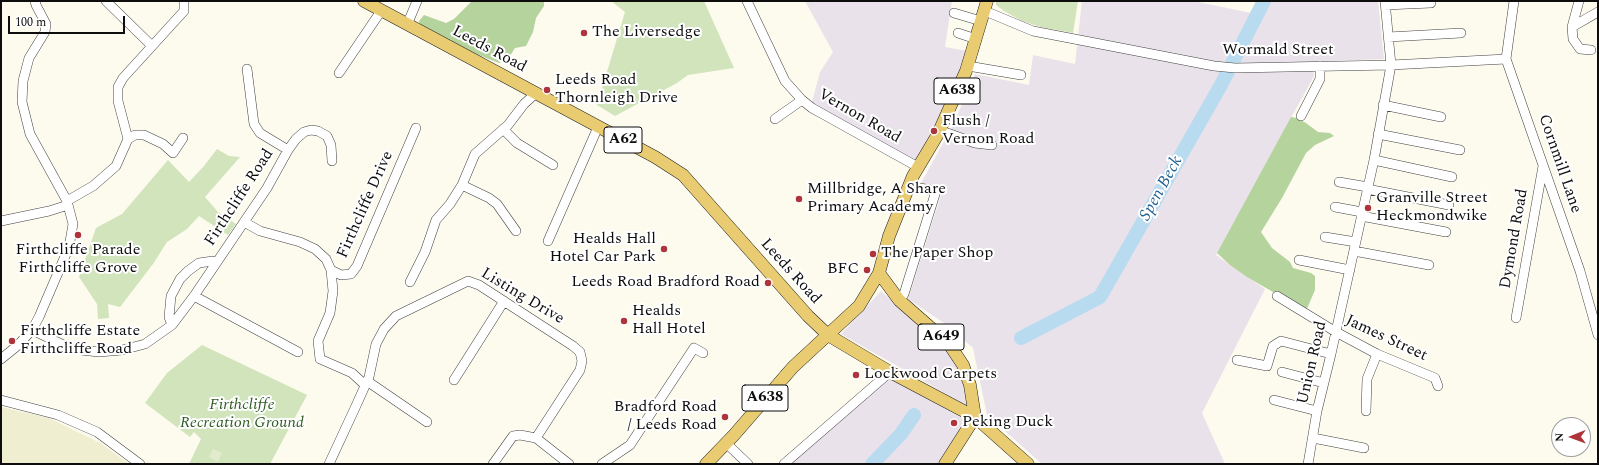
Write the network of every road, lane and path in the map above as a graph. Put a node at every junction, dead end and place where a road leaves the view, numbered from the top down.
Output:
1 (35, 1) edge
2 (106, 1) edge
3 (184, 1) edge
4 (364, 1) edge
5 (417, 1) edge
6 (748, 1) edge
7 (1514, 1) edge
8 (1579, 1) edge
9 (1385, 3) edge
10 (1431, 3) dead end
11 (381, 11) junction
12 (984, 11) edge
13 (1598, 12) edge
14 (954, 13) dead end
15 (407, 25) junction
16 (1572, 27) junction
17 (958, 33) dead end
18 (1461, 33) dead end
19 (1388, 37) junction
20 (976, 39) junction
21 (152, 46) junction
22 (1591, 50) dead end
23 (1506, 59) junction
24 (1391, 65) junction
25 (968, 66) junction
26 (1320, 66) junction
27 (247, 69) dead end
28 (339, 73) dead end
29 (1021, 75) dead end
30 (536, 93) junction
31 (802, 100) junction
32 (1383, 105) junction
33 (1301, 116) dead end
34 (1441, 117) dead end
35 (775, 119) dead end
36 (598, 127) junction
37 (416, 128) dead end
38 (503, 128) junction
39 (939, 130) junction
40 (1378, 134) junction
41 (183, 138) dead end
42 (128, 139) junction
43 (992, 145) dead end
44 (288, 150) junction
45 (1460, 150) dead end
46 (1374, 160) junction
47 (332, 161) dead end
48 (553, 165) dead end
49 (1543, 165) junction
50 (918, 167) junction
51 (1452, 177) dead end
52 (1339, 182) dead end
53 (462, 185) junction
54 (909, 186) junction
55 (1367, 188) junction
56 (67, 203) junction
57 (1449, 205) dead end
58 (1334, 207) dead end
59 (1361, 214) junction
60 (1, 221) edge
61 (244, 222) junction
62 (516, 231) dead end
63 (1446, 232) dead end
64 (1325, 237) dead end
65 (548, 241) dead end
66 (1355, 247) junction
67 (1299, 260) dead end
68 (217, 262) junction
69 (1429, 265) dead end
70 (331, 270) junction
71 (1350, 270) junction
72 (879, 273) junction
73 (410, 282) dead end
74 (194, 296) junction
75 (1277, 296) dead end
76 (900, 300) junction
77 (504, 302) junction
78 (1516, 318) dead end
79 (172, 324) junction
80 (32, 330) junction
81 (1336, 332) junction
82 (1598, 335) edge
83 (828, 336) junction
84 (298, 352) dead end
85 (703, 353) dead end
86 (1331, 354) junction
87 (1377, 354) junction
88 (1, 359) edge
89 (1237, 360) dead end
90 (890, 372) junction
91 (1282, 372) dead end
92 (454, 380) dead end
93 (366, 383) junction
94 (1324, 383) junction
95 (1438, 386) dead end
96 (1, 400) edge
97 (1274, 400) dead end
98 (1318, 411) junction
99 (1366, 411) dead end
100 (975, 417) junction
101 (427, 422) dead end
102 (536, 438) junction
103 (1313, 438) junction
104 (726, 443) junction
105 (1364, 448) dead end
106 (1022, 462) edge
107 (140, 464) edge
108 (329, 464) edge
109 (494, 464) edge
110 (569, 464) edge
111 (602, 464) edge
112 (706, 464) edge
113 (748, 464) edge
114 (784, 464) edge
115 (945, 464) edge
116 (1308, 464) edge

1 - 56 street
2 - 21 street
3 - 21 street
4 - 11 main road, Leeds Road / A62
5 - 15 street
6 - 31 street, Vernon Road
7 - 23 street, Cornmill Lane
8 - 16 street
9 - 10 street
9 - 19 street, Union Road
11 - 15 main road, Leeds Road / A62
11 - 28 street
12 - 14 street, Wormald Street
12 - 20 main road, A638
12 - 26 street, Wormald Street
13 - 16 street
15 - 30 main road, Leeds Road / A62
16 - 22 street
17 - 20 street
18 - 19 street
19 - 24 street, Union Road
20 - 25 main road, A638
21 - 42 street
23 - 24 street, Wormald Street
23 - 49 street, Cornmill Lane
24 - 26 street, Wormald Street
24 - 32 street, Union Road
25 - 29 street
25 - 39 main road, A638
26 - 33 street
27 - 44 street, Firthcliffe Road
30 - 36 main road, Leeds Road / A62
30 - 38 street
31 - 35 street
31 - 50 street, Vernon Road
32 - 34 street
32 - 40 street, Union Road
36 - 65 street
36 - 83 main road, Leeds Road / A62
37 - 70 street, Firthcliffe Drive
38 - 48 street
38 - 53 street
39 - 43 street
39 - 50 main road, A638
40 - 45 street
40 - 46 street, Union Road
41 - 42 street
42 - 56 street
44 - 47 street, Firthcliffe Road
44 - 61 street, Firthcliffe Road
46 - 51 street
46 - 55 street, Union Road
49 - 78 street, Dymond Road
49 - 82 street, Cornmill Lane
50 - 54 main road, A638
52 - 55 street
53 - 62 street
53 - 73 street
54 - 72 main road, A638
54 - 76 street
55 - 57 street
55 - 59 street, Union Road
56 - 60 street
56 - 80 street
58 - 59 street
59 - 63 street
59 - 66 street, Union Road
61 - 68 street, Firthcliffe Road
61 - 70 street
64 - 66 street
66 - 69 street
66 - 71 street, Union Road
67 - 71 street
68 - 74 street, Firthcliffe Road
68 - 79 street, Firthcliffe Road
70 - 93 street
71 - 81 street, Union Road
72 - 76 main road, A649
72 - 83 main road, A638
74 - 79 street, Firthcliffe Road
74 - 84 street
75 - 81 street, James Street
76 - 100 main road, A649
77 - 92 street
77 - 93 street, Listing Drive
77 - 102 street, Listing Drive
79 - 80 street, Firthcliffe Road
80 - 88 street
81 - 86 street, Union Road
81 - 87 street, James Street
83 - 90 main road, Leeds Road / A62
83 - 104 main road, A638
85 - 111 street
86 - 89 street
86 - 94 street, Union Road
87 - 95 street, James Street
87 - 99 street
90 - 100 main road, Leeds Road / A62
90 - 114 street
91 - 94 street
93 - 101 street
93 - 108 street, Listing Drive
94 - 98 street, Union Road
96 - 107 street
97 - 98 street
98 - 103 street, Union Road
100 - 106 main road, A62
100 - 115 main road
102 - 109 street
102 - 110 street
103 - 105 street
103 - 116 street, Union Road
104 - 112 main road, A638
104 - 113 street

